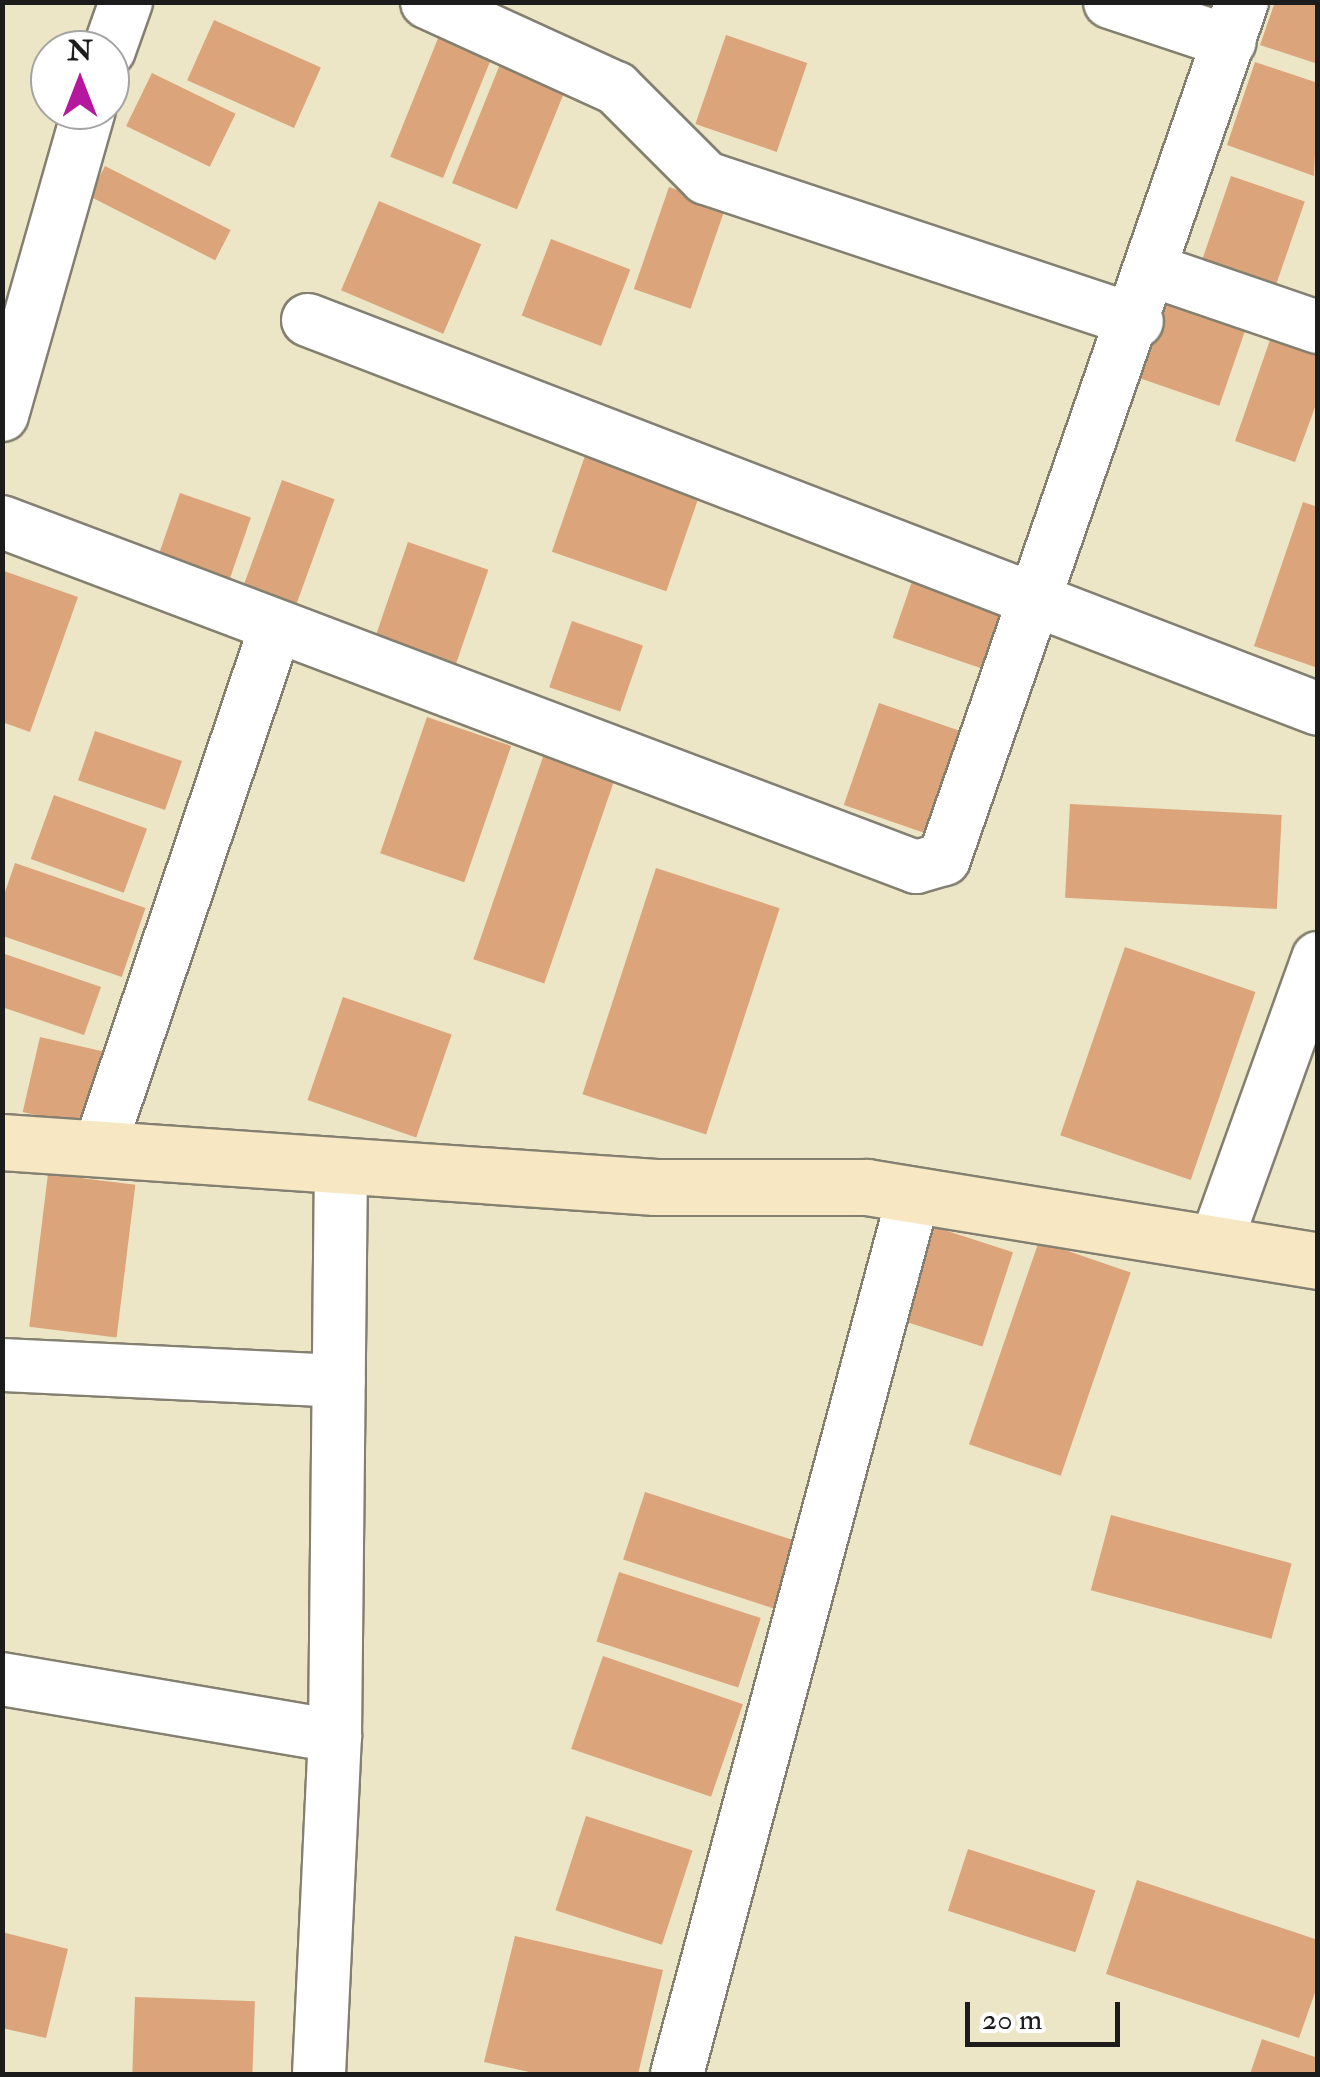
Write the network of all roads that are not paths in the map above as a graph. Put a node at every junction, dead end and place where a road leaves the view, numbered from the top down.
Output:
1 (126, 2) edge
2 (427, 2) edge
3 (1110, 2) edge
4 (1236, 22) edge
5 (117, 30) edge
6 (82, 130) edge
7 (1154, 271) junction
8 (308, 320) dead end
9 (1137, 321) junction
10 (1318, 327) edge
11 (2, 415) edge
12 (2, 522) edge
13 (1041, 596) junction
14 (274, 629) junction
15 (1318, 709) edge
16 (1318, 958) edge
17 (2, 1142) edge
18 (100, 1149) junction
19 (341, 1167) junction
20 (914, 1194) junction
21 (1216, 1242) junction
22 (1318, 1262) edge
23 (2, 1365) edge
24 (338, 1381) junction
25 (2, 1679) edge
26 (335, 1736) junction
27 (319, 2074) edge
28 (677, 2074) edge

1 - 5 street
2 - 9 street
3 - 4 street
4 - 7 street
6 - 11 street
7 - 9 street
7 - 10 street
8 - 13 street
9 - 13 street
12 - 14 street
13 - 14 street
13 - 15 street
14 - 18 street
16 - 21 street
17 - 18 street
18 - 19 street
19 - 20 street
19 - 24 street
20 - 21 street
20 - 28 street
21 - 22 street
23 - 24 street
24 - 26 street
25 - 26 street
26 - 27 street

